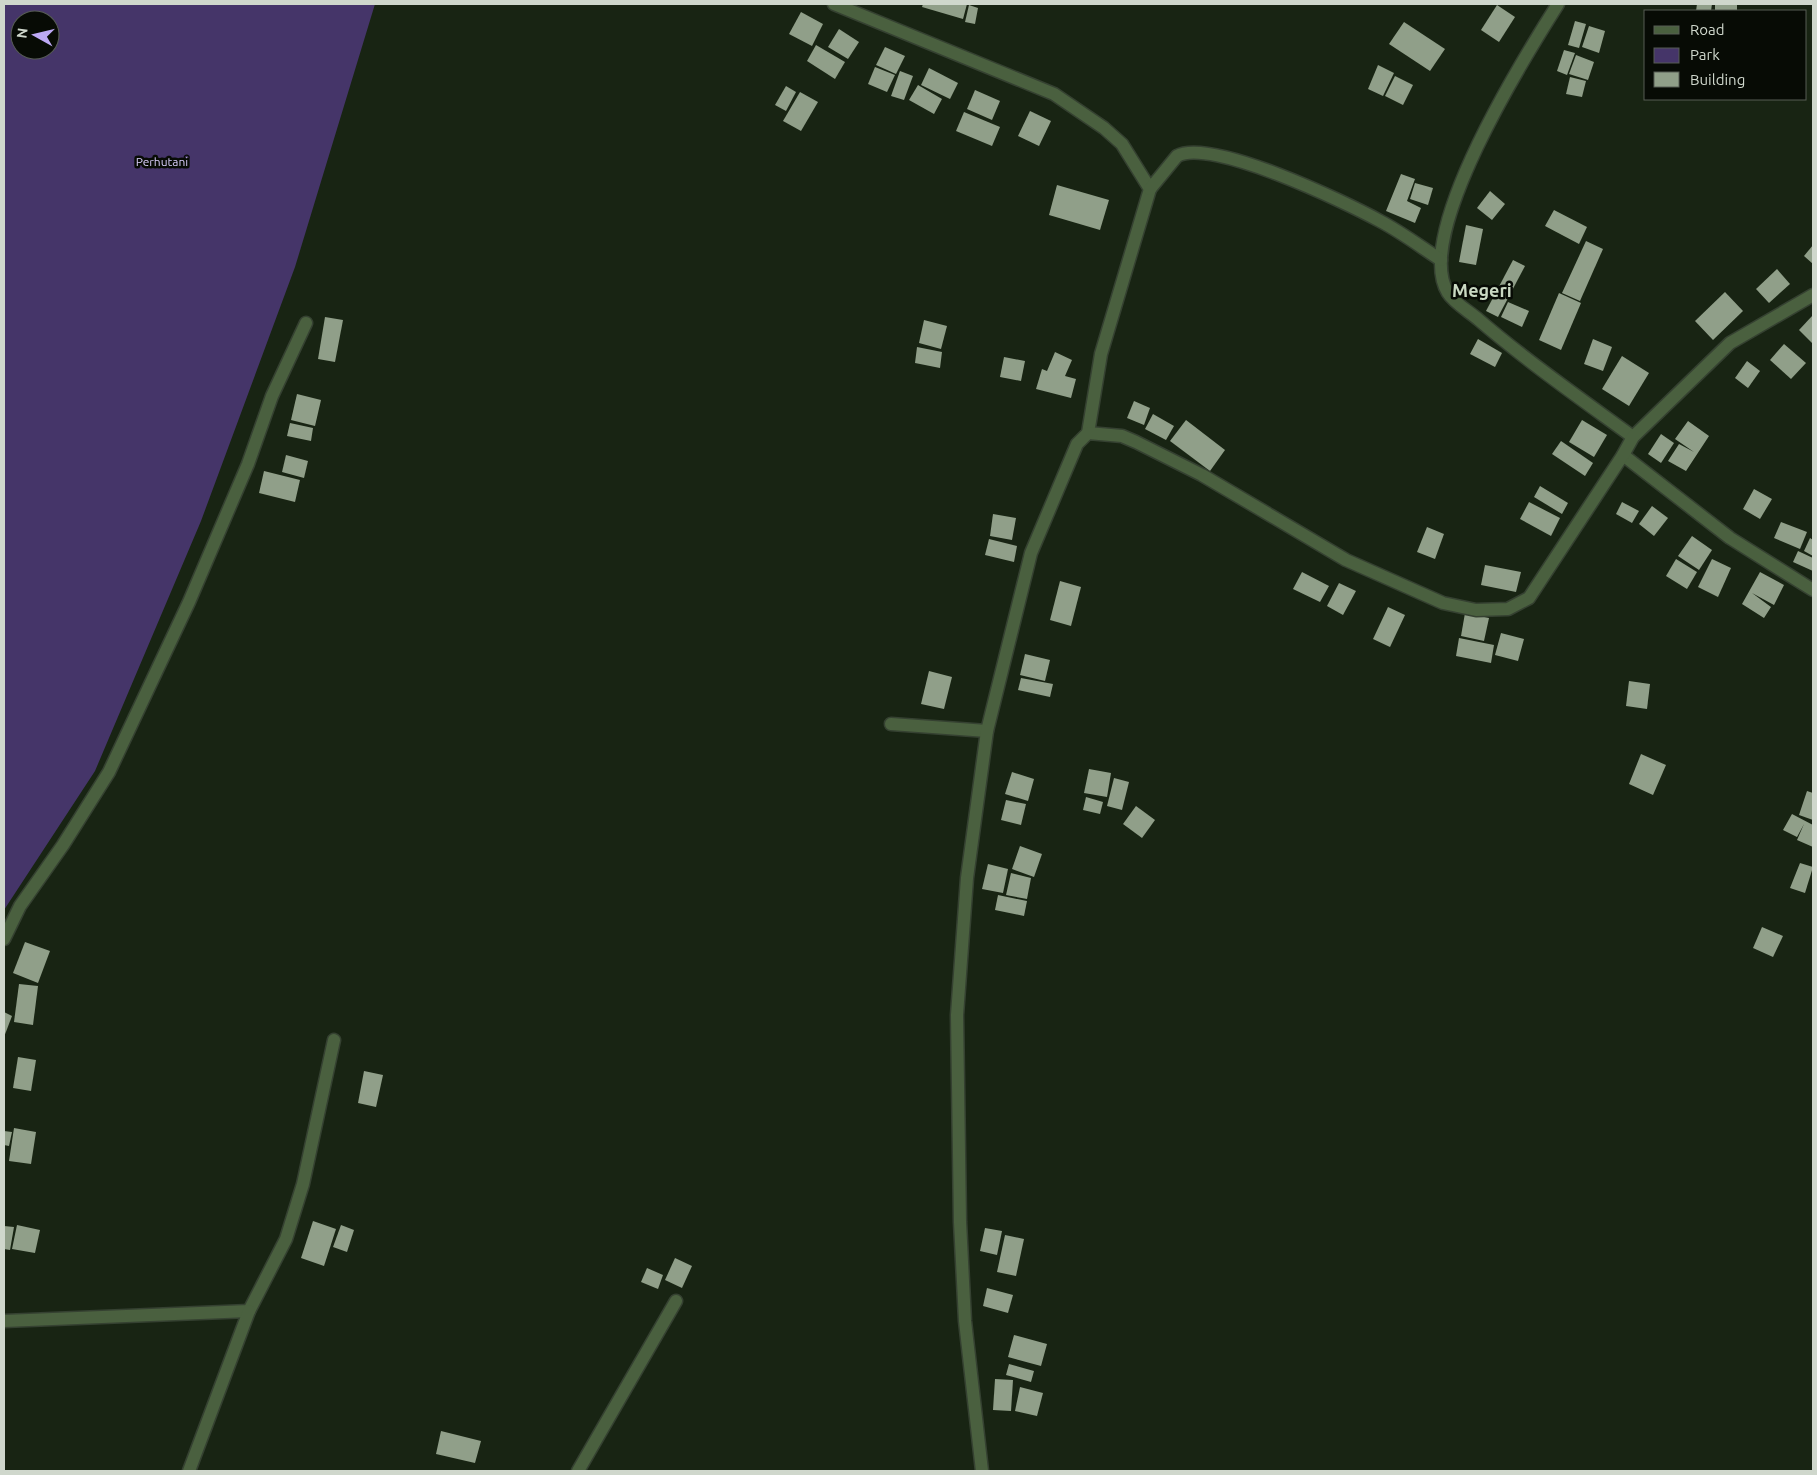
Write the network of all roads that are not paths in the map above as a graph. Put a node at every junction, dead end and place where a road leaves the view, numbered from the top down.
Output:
1 (834, 4) edge
2 (1558, 4) edge
3 (1150, 189) junction
4 (1441, 260) junction
5 (1813, 295) edge
6 (306, 322) dead end
7 (1088, 433) junction
8 (1633, 437) junction
9 (1623, 455) junction
10 (1813, 590) edge
11 (892, 724) dead end
12 (987, 731) junction
13 (4, 939) edge
14 (334, 1040) dead end
15 (676, 1301) dead end
16 (249, 1311) junction
17 (4, 1321) edge
18 (189, 1471) edge
19 (578, 1471) edge
20 (982, 1471) edge

1 - 3 street
2 - 4 street
3 - 4 street
3 - 7 street
4 - 8 street
5 - 8 street
6 - 13 street
7 - 9 street
7 - 12 street
8 - 9 street
9 - 10 street
11 - 12 street
12 - 20 street
14 - 16 street
15 - 19 street
16 - 17 street
16 - 18 street

